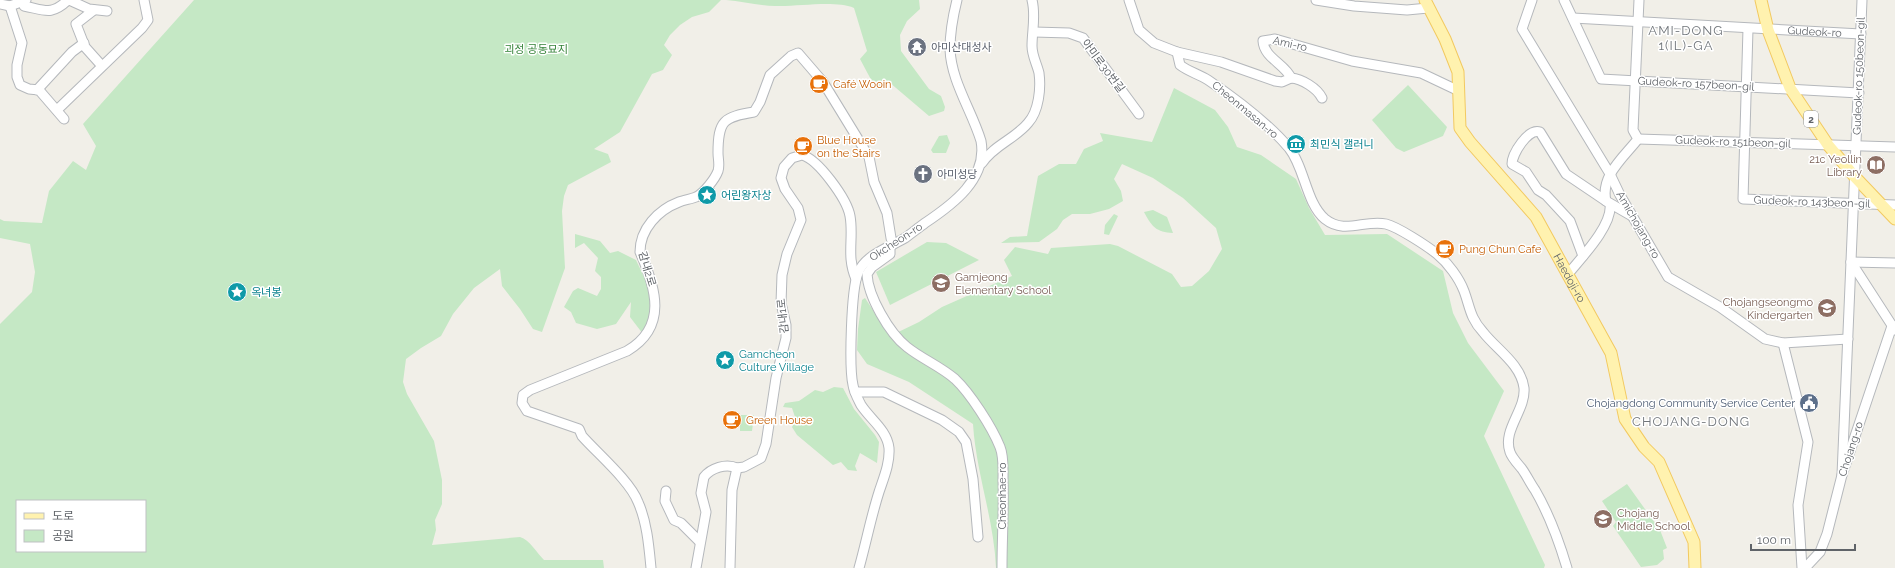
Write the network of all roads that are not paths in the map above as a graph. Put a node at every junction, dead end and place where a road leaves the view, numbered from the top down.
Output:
1 (68, 0) edge
2 (144, 0) edge
3 (957, 0) edge
4 (1032, 0) edge
5 (1129, 0) edge
6 (1316, 0) edge
7 (1532, 0) edge
8 (1564, 0) edge
9 (1639, 0) edge
10 (1762, 0) edge
11 (1862, 0) edge
12 (25, 3) edge
13 (0, 4) edge
14 (1427, 4) edge
15 (10, 6) junction
16 (94, 10) junction
17 (107, 11) dead end
18 (1573, 18) junction
19 (1638, 22) junction
20 (1748, 29) junction
21 (1768, 30) junction
22 (1034, 32) junction
23 (1861, 34) junction
24 (84, 44) junction
25 (1177, 52) junction
26 (102, 66) junction
27 (1291, 78) junction
28 (1635, 81) junction
29 (1746, 86) junction
30 (1790, 88) junction
31 (37, 90) junction
32 (1459, 91) junction
33 (1858, 93) junction
34 (1322, 98) dead end
35 (57, 110) junction
36 (1139, 114) dead end
37 (64, 119) dead end
38 (980, 138) junction
39 (1638, 139) junction
40 (1745, 142) junction
41 (1001, 144) junction
42 (1828, 145) junction
43 (1856, 146) junction
44 (1895, 147) edge
45 (982, 163) junction
46 (1610, 174) junction
47 (1855, 177) junction
48 (1608, 203) junction
49 (1854, 203) junction
50 (1881, 204) junction
51 (1895, 205) edge
52 (1633, 217) junction
53 (1895, 219) edge
54 (892, 245) junction
55 (1583, 256) junction
56 (1851, 262) junction
57 (1895, 263) edge
58 (1568, 274) junction
59 (856, 279) junction
60 (1894, 327) edge
61 (1848, 339) junction
62 (1783, 343) junction
63 (855, 392) junction
64 (737, 468) junction
65 (1842, 474) junction
66 (666, 491) dead end
67 (978, 537) dead end
68 (700, 541) junction
69 (651, 568) edge
70 (696, 568) edge
71 (730, 568) edge
72 (859, 568) edge
73 (1002, 568) edge
74 (1567, 568) edge
75 (1695, 568) edge
76 (1804, 568) edge

1 - 12 street
1 - 16 street
2 - 26 street
3 - 38 street
4 - 22 street
5 - 25 street
6 - 14 street
7 - 46 street, Amichojang-ro
8 - 18 street
9 - 19 street
10 - 21 main road, Gudeok-ro / 2
11 - 23 street, Gudeok-ro 150beon-gil
12 - 15 street
13 - 15 street
14 - 32 main road, Haedoji-ro
15 - 31 street
16 - 17 street
16 - 24 street
18 - 19 street
18 - 28 street, Gudeok-ro 157beon-gil
19 - 20 street
19 - 28 street
20 - 21 street
20 - 29 street
21 - 23 street, Gudeok-ro
21 - 30 main road, Gudeok-ro / 2
22 - 36 street, 아미로30번길
22 - 41 street
23 - 33 street, Gudeok-ro 150beon-gil
24 - 26 street
24 - 31 street
25 - 27 street
25 - 74 street, Cheonmasan-ro
26 - 35 street
27 - 32 street, Ami-ro
27 - 34 street
28 - 29 street, Gudeok-ro 157beon-gil
28 - 39 street
29 - 30 street, Gudeok-ro 157beon-gil
29 - 40 street
30 - 33 street
30 - 42 main road, Gudeok-ro / 2
31 - 35 street
32 - 58 main road, Haedoji-ro
33 - 43 street, Gudeok-ro 150beon-gil
35 - 37 street
38 - 41 street
38 - 45 street
39 - 40 street, Gudeok-ro 151beon-gil
39 - 46 street
40 - 42 street, Gudeok-ro 151beon-gil
40 - 49 street, Gudeok-ro 143beon-gil
41 - 45 street
42 - 43 street, Gudeok-ro 151beon-gil
42 - 47 main road, Gudeok-ro / 2
43 - 44 street, Gudeok-ro 151beon-gil
43 - 47 street, Gudeok-ro 150beon-gil
45 - 54 street, Okcheon-ro
46 - 48 street
46 - 52 street, Amichojang-ro
47 - 49 street
47 - 50 main road, Gudeok-ro / 2
48 - 52 street
48 - 55 street
48 - 55 street
49 - 50 street, Gudeok-ro 143beon-gil
49 - 56 street
50 - 51 street, Gudeok-ro 143beon-gil
50 - 53 main road, Gudeok-ro / 2
52 - 62 street, Amichojang-ro
54 - 59 street, Okcheon-ro
54 - 69 street, 감내2로
54 - 73 street, Cheonhae-ro
55 - 58 street
56 - 57 street
56 - 60 street, Chojang-ro
56 - 61 street
58 - 75 main road, Haedoji-ro
59 - 63 street, Okcheon-ro
59 - 64 street, 감내1로
60 - 65 street, Chojang-ro
61 - 62 street, Amichojang-ro
61 - 65 street
62 - 76 street
63 - 67 street
63 - 72 street, Okcheon-ro
64 - 68 street, 감내1로
64 - 71 street
65 - 76 street, Chojang-ro
66 - 68 street
68 - 70 street, 감내1로

